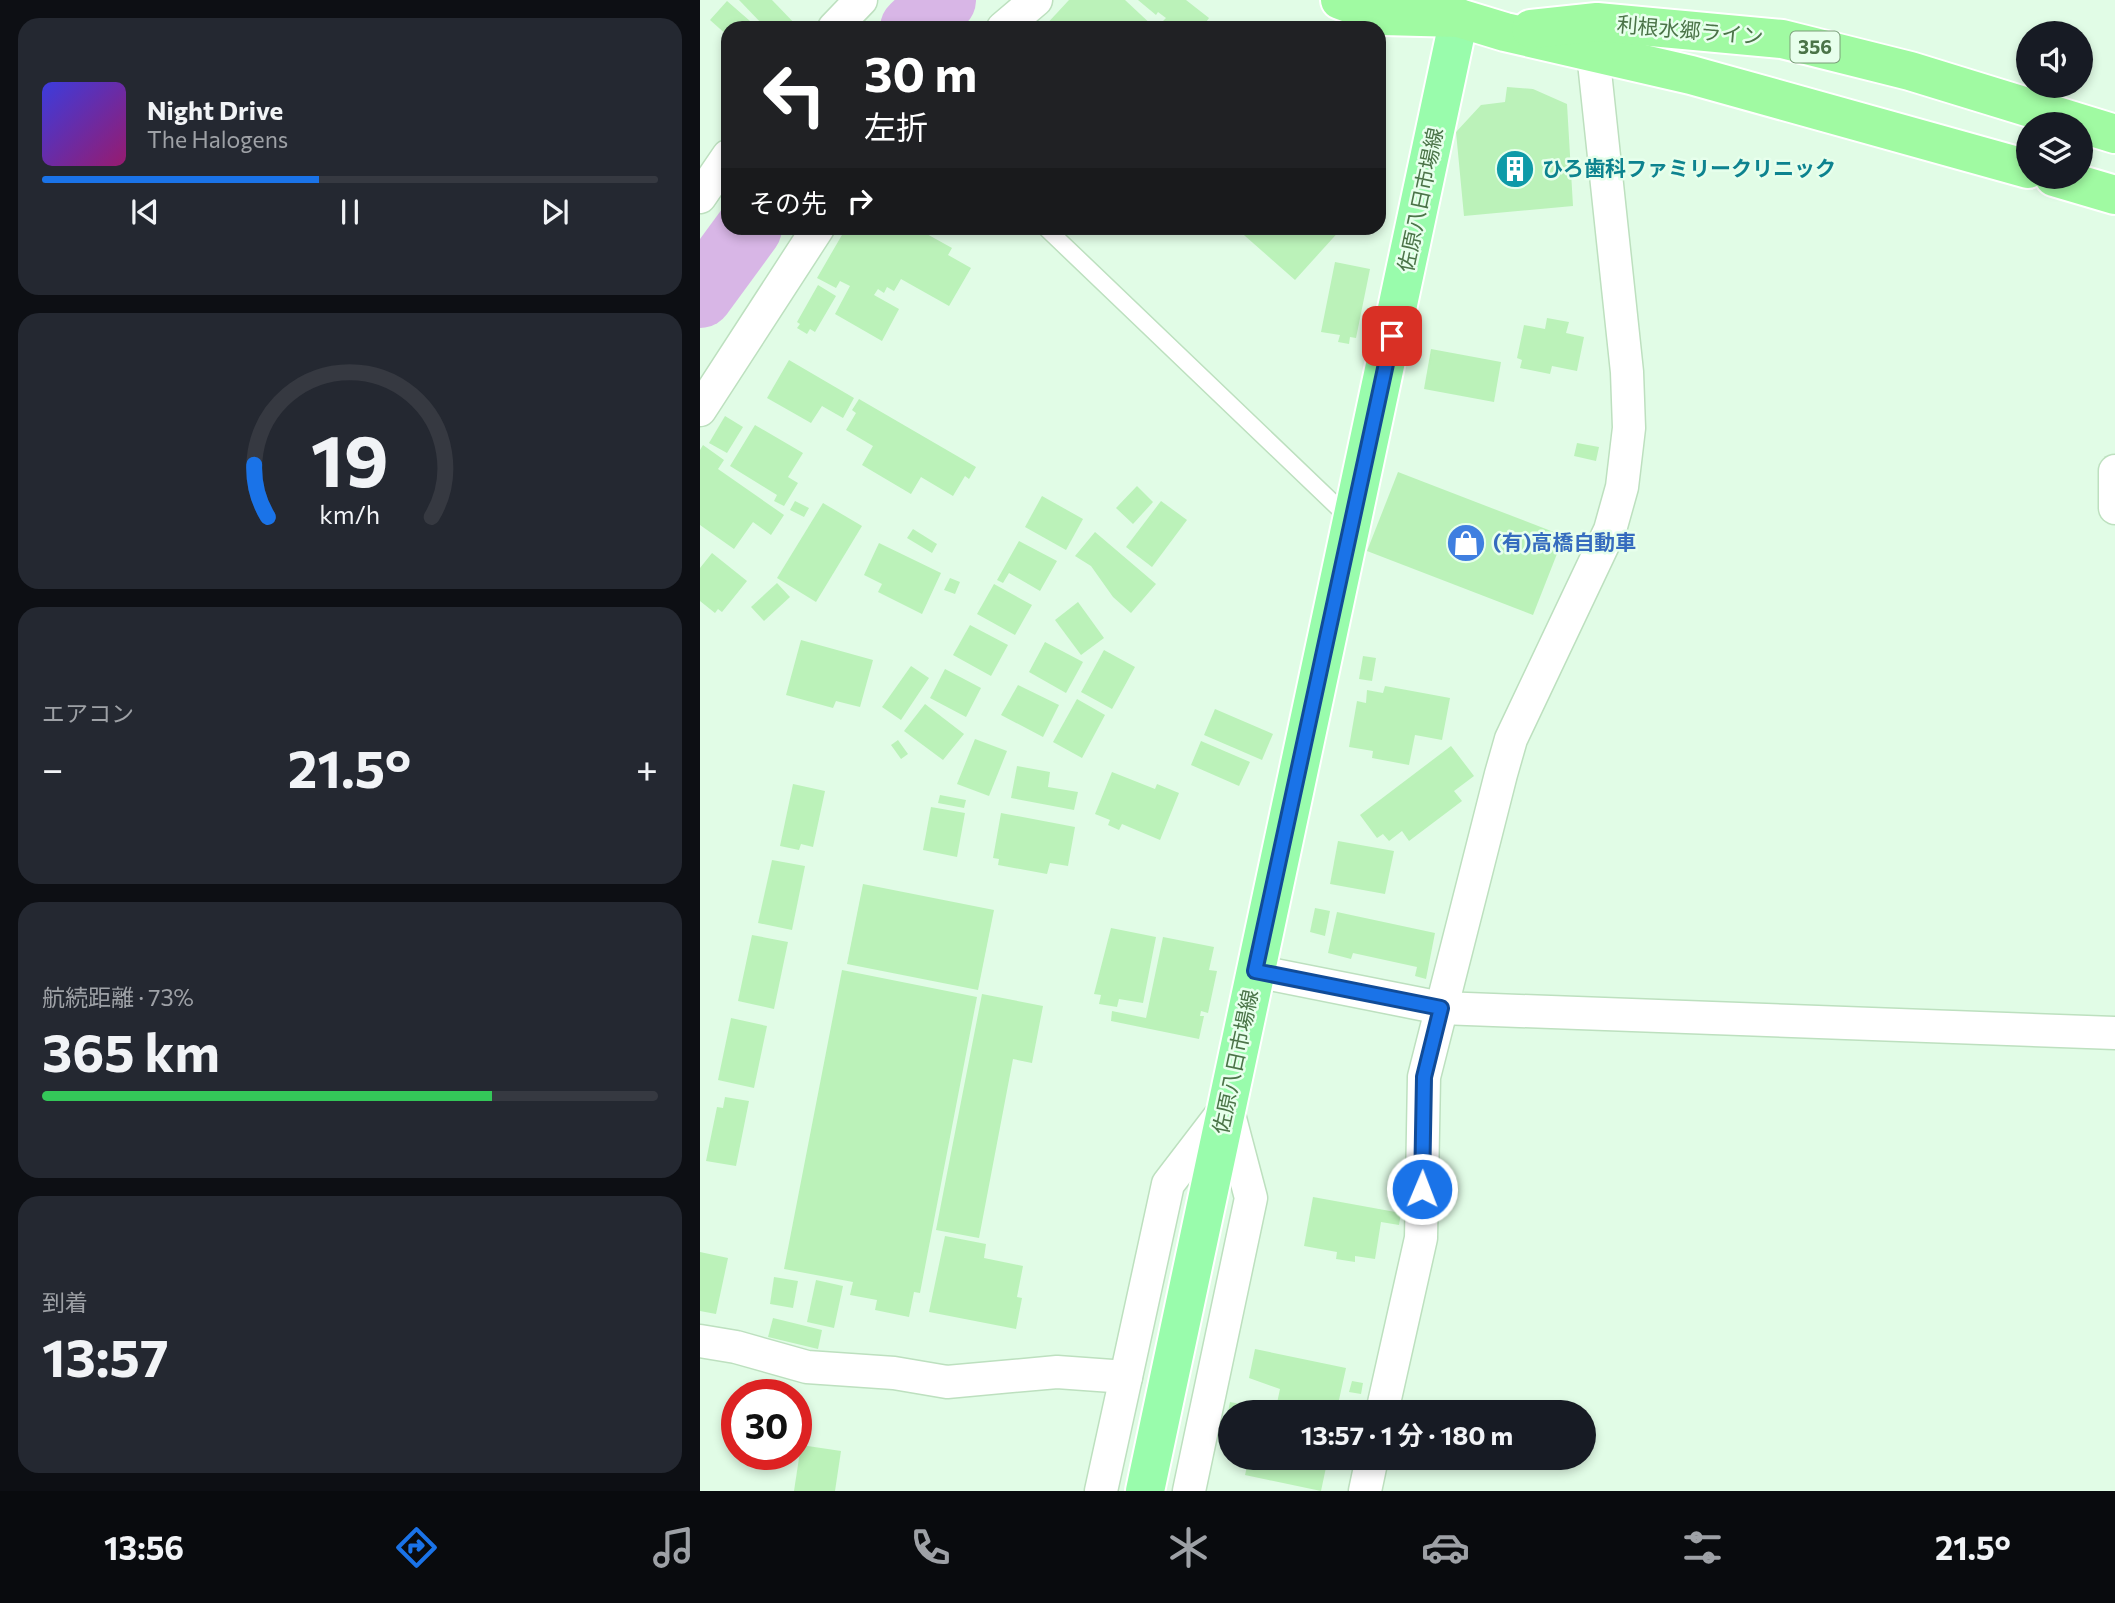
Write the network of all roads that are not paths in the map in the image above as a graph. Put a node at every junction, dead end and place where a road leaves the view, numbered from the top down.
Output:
1 (861, 0) edge
2 (1036, 0) edge
3 (1340, 0) edge
4 (1460, 9) edge
5 (841, 21) edge
6 (1011, 21) edge
7 (1504, 32) junction
8 (1593, 53) junction
9 (2115, 134) edge
10 (721, 166) edge
11 (2016, 166) edge
12 (2093, 189) edge
13 (2115, 195) edge
14 (700, 197) edge
15 (813, 235) edge
16 (1053, 235) edge
17 (700, 410) edge
18 (2115, 471) edge
19 (2115, 508) edge
20 (1352, 521) junction
21 (1255, 971) junction
22 (1441, 1008) junction
23 (2115, 1033) edge
24 (1227, 1107) junction
25 (700, 1341) edge
26 (1126, 1377) junction
27 (1385, 1400) edge
28 (1369, 1470) edge
29 (1101, 1491) edge
30 (1145, 1491) edge
31 (1189, 1491) edge
32 (1365, 1491) edge

1 - 5 street
2 - 6 street
3 - 4 highway, 利根水郷ライン / 356
4 - 7 highway, 利根水郷ライン / 356
4 - 20 main road, 佐原八日市場線
7 - 8 highway, 利根水郷ライン / 356
7 - 9 highway, 利根水郷ライン / 356
8 - 11 highway, 利根水郷ライン / 356
8 - 22 street
10 - 14 street
12 - 13 highway
15 - 17 street
16 - 20 lane
18 - 19 street
20 - 21 main road, 佐原八日市場線
21 - 22 street
21 - 24 main road, 佐原八日市場線
22 - 23 street
22 - 27 street
24 - 26 street
24 - 30 main road, 佐原八日市場線
24 - 31 street
25 - 26 street
26 - 29 street
28 - 32 street

